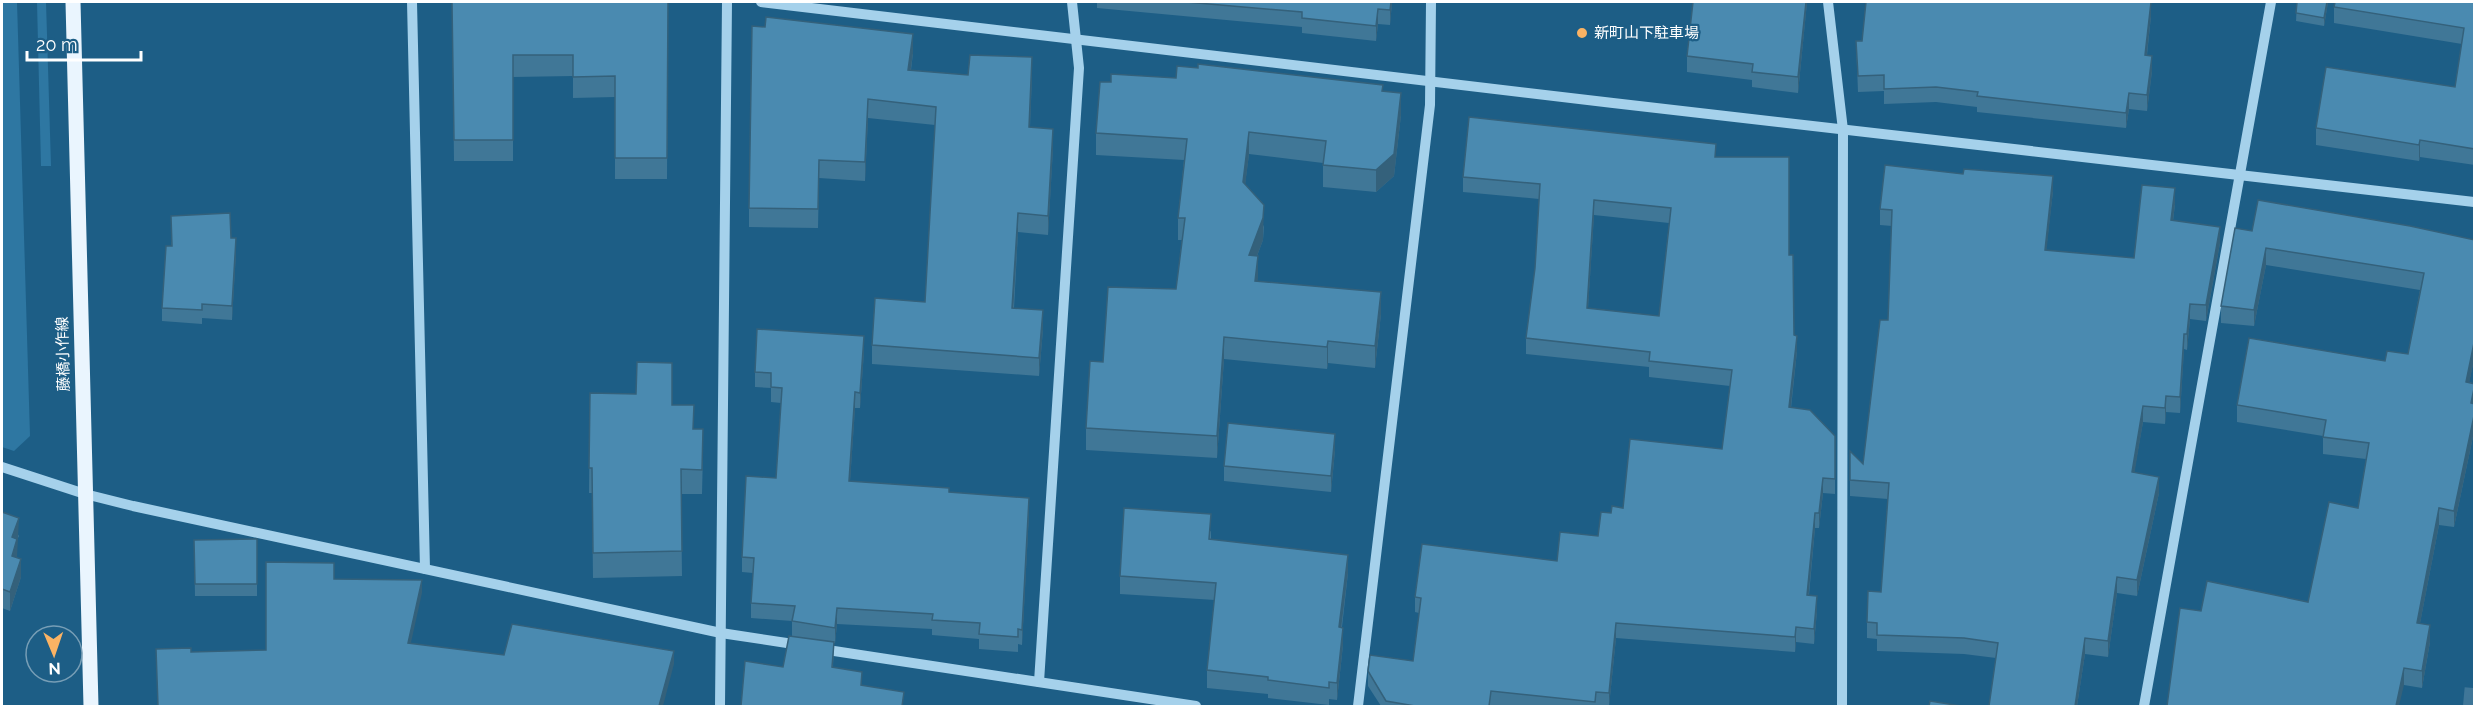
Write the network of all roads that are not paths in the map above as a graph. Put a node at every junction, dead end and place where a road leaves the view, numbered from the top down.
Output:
1 (73, 2) edge
2 (412, 2) edge
3 (727, 2) edge
4 (761, 2) edge
5 (1072, 2) edge
6 (1431, 2) edge
7 (1828, 2) edge
8 (2271, 2) edge
9 (1078, 39) junction
10 (1430, 81) junction
11 (1843, 130) junction
12 (2241, 173) junction
13 (2475, 202) edge
14 (2, 467) edge
15 (85, 494) junction
16 (425, 569) junction
17 (721, 633) junction
18 (1039, 682) junction
19 (91, 706) edge
20 (720, 706) edge
21 (1196, 706) edge
22 (1358, 706) edge
23 (1842, 706) edge
24 (2144, 706) edge

1 - 15 main road, 藤橋小作線
2 - 16 street
3 - 17 street
4 - 9 street
5 - 9 street
6 - 10 street
7 - 11 street
8 - 12 street
9 - 10 street
9 - 18 street
10 - 11 street
10 - 22 street
11 - 12 street
11 - 23 street
12 - 13 street
12 - 24 street
14 - 15 street
15 - 16 street
15 - 19 main road, 藤橋小作線
16 - 17 street
17 - 18 street
17 - 20 street
18 - 21 street

